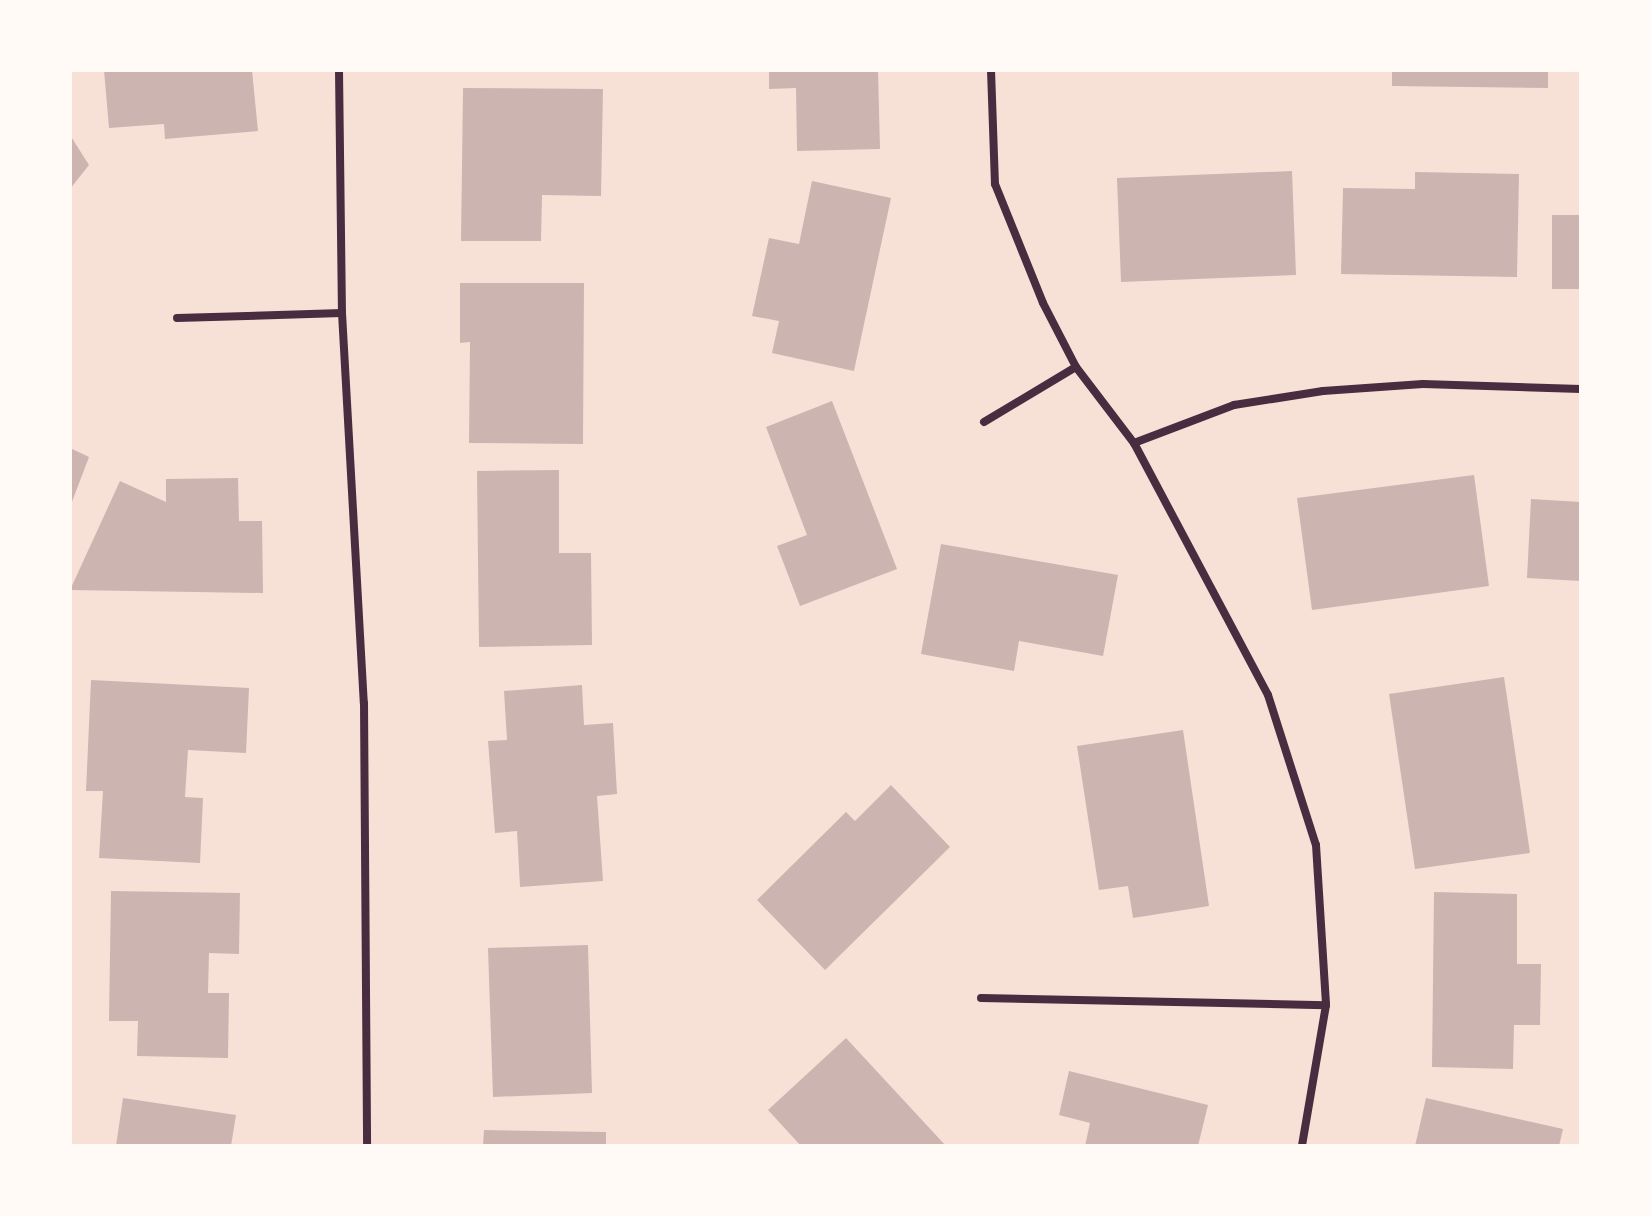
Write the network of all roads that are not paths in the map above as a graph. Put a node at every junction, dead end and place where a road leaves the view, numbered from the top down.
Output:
1 (339, 70) edge
2 (991, 70) edge
3 (342, 313) junction
4 (177, 318) dead end
5 (1076, 367) junction
6 (1581, 389) edge
7 (984, 422) dead end
8 (1134, 443) junction
9 (981, 998) dead end
10 (1326, 1005) junction
11 (367, 1146) edge
12 (1302, 1146) edge

1 - 3 street
2 - 5 street
3 - 4 street
3 - 11 street
5 - 7 street
5 - 8 street
6 - 8 street
8 - 10 street
9 - 10 street
10 - 12 street

